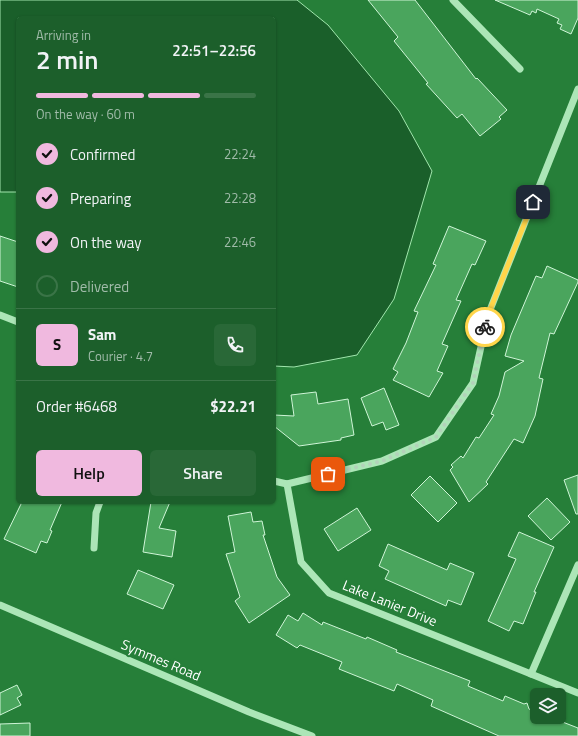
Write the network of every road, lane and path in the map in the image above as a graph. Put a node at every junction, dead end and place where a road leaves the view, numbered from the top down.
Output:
1 (453, 0) edge
2 (520, 69) dead end
3 (578, 88) edge
4 (0, 315) edge
5 (16, 321) edge
6 (276, 481) edge
7 (287, 484) junction
8 (99, 504) edge
9 (94, 548) dead end
10 (578, 565) edge
11 (0, 605) edge
12 (531, 674) junction
13 (578, 693) edge
14 (312, 736) edge

1 - 2 street
3 - 7 street
4 - 5 street
6 - 7 street
7 - 12 street, Lake Lanier Drive
8 - 9 street
10 - 12 street
11 - 14 street, Symmes Road
12 - 13 street, Lake Lanier Drive

